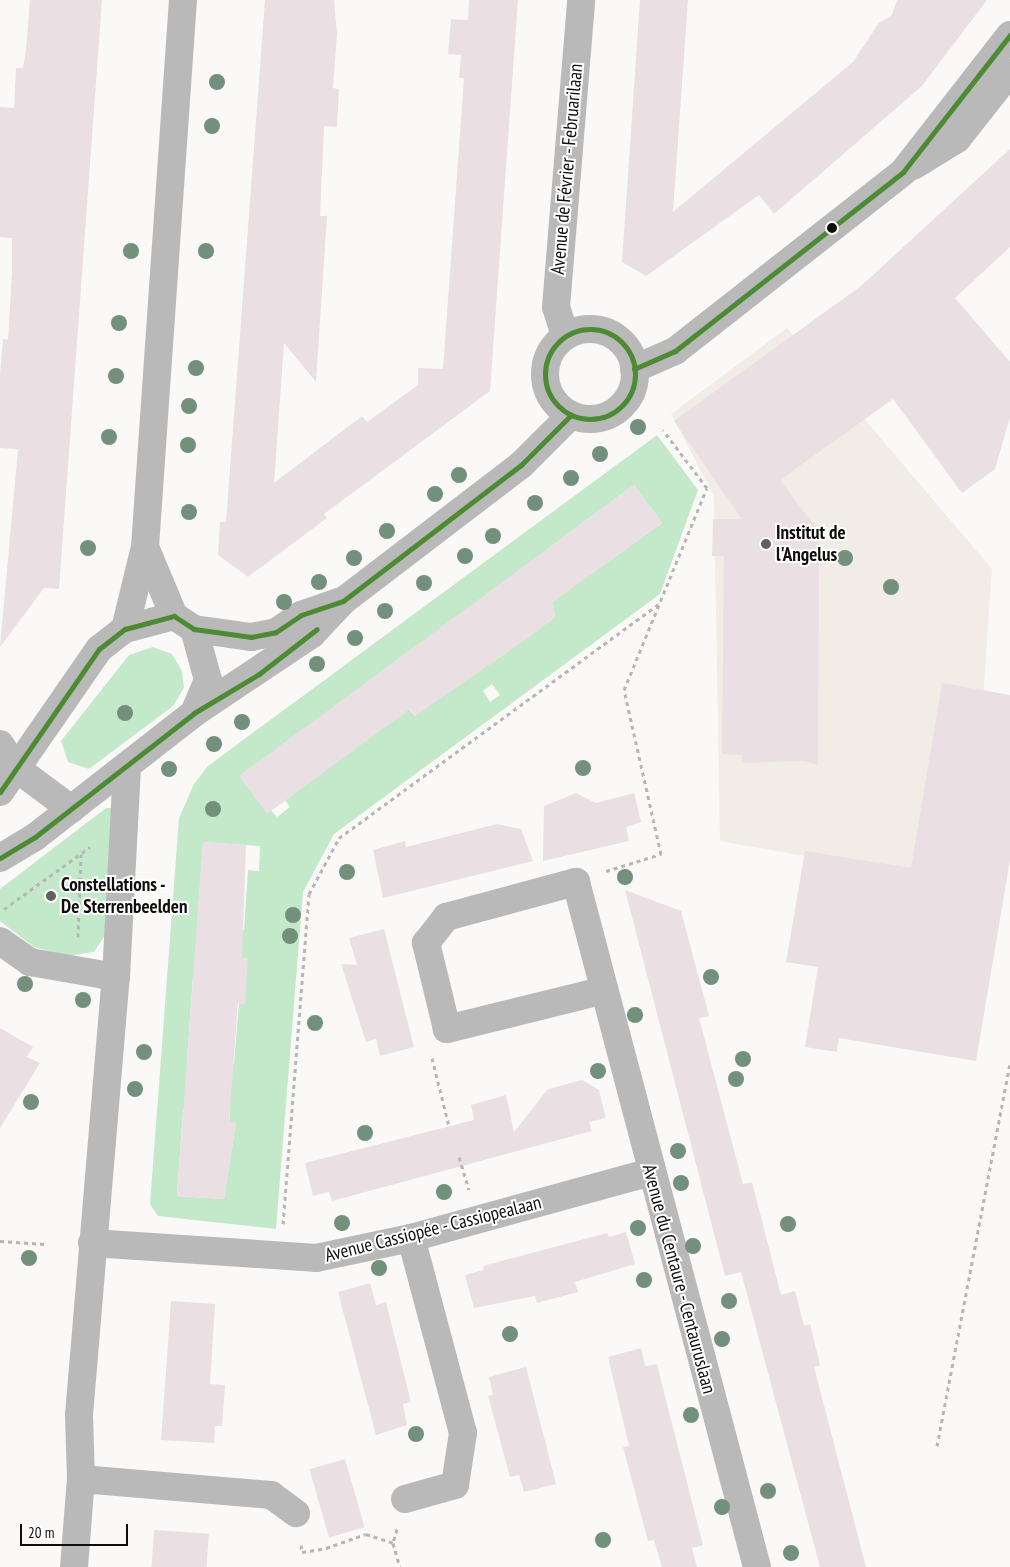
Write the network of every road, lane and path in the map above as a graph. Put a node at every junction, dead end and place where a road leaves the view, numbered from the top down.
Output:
1 (183, 0) edge
2 (581, 0) edge
3 (1010, 35) edge
4 (1010, 72) edge
5 (903, 172) junction
6 (566, 336) junction
7 (634, 369) junction
8 (570, 415) junction
9 (663, 430) dead end
10 (145, 546) junction
11 (343, 601) junction
12 (660, 603) junction
13 (184, 622) junction
14 (125, 629) junction
15 (194, 713) junction
16 (0, 744) edge
17 (127, 767) junction
18 (16, 768) junction
19 (0, 792) edge
20 (71, 809) junction
21 (97, 842) dead end
22 (81, 854) junction
23 (0, 858) edge
24 (576, 882) junction
25 (10, 904) junction
26 (16, 911) dead end
27 (0, 912) edge
28 (70, 934) dead end
29 (78, 936) junction
30 (0, 941) edge
31 (78, 946) dead end
32 (116, 977) junction
33 (601, 991) junction
34 (1010, 1065) edge
35 (439, 1085) dead end
36 (449, 1126) dead end
37 (650, 1172) junction
38 (283, 1222) dead end
39 (411, 1238) junction
40 (0, 1241) edge
41 (92, 1243) junction
42 (45, 1244) dead end
43 (937, 1446) dead end
44 (80, 1479) junction
45 (406, 1499) joint
46 (296, 1513) dead end
47 (393, 1543) junction
48 (331, 1544) dead end
49 (74, 1567) edge
50 (400, 1567) edge
51 (757, 1567) edge

1 - 10 street
2 - 6 street, Avenue de Février - Februarilaan
3 - 5 street
4 - 5 street
5 - 7 street
6 - 7 street
6 - 8 street
7 - 8 street
8 - 11 street
9 - 12 path
10 - 13 street
10 - 14 street
11 - 13 street
11 - 15 street
12 - 24 path
12 - 38 path
13 - 14 street
13 - 15 street
14 - 18 street
15 - 17 street
16 - 18 street
17 - 20 street
17 - 32 street
18 - 19 street
18 - 20 street
20 - 23 street
21 - 22 path
22 - 25 path
22 - 29 path
24 - 33 street, Avenue du Centaure - Centauruslaan
24 - 33 street
25 - 26 path
25 - 27 path
28 - 29 path
29 - 31 path
30 - 32 street
32 - 41 street
33 - 37 street, Avenue du Centaure - Centauruslaan
34 - 43 path
35 - 36 path
37 - 39 street, Avenue Cassiopée - Cassiopealaan
37 - 51 street, Avenue du Centaure - Centauruslaan
39 - 41 street, Avenue Cassiopée - Cassiopealaan
39 - 45 street
40 - 42 path
41 - 44 street
44 - 46 street
44 - 49 street
45 - 47 path
47 - 48 path
47 - 50 path

